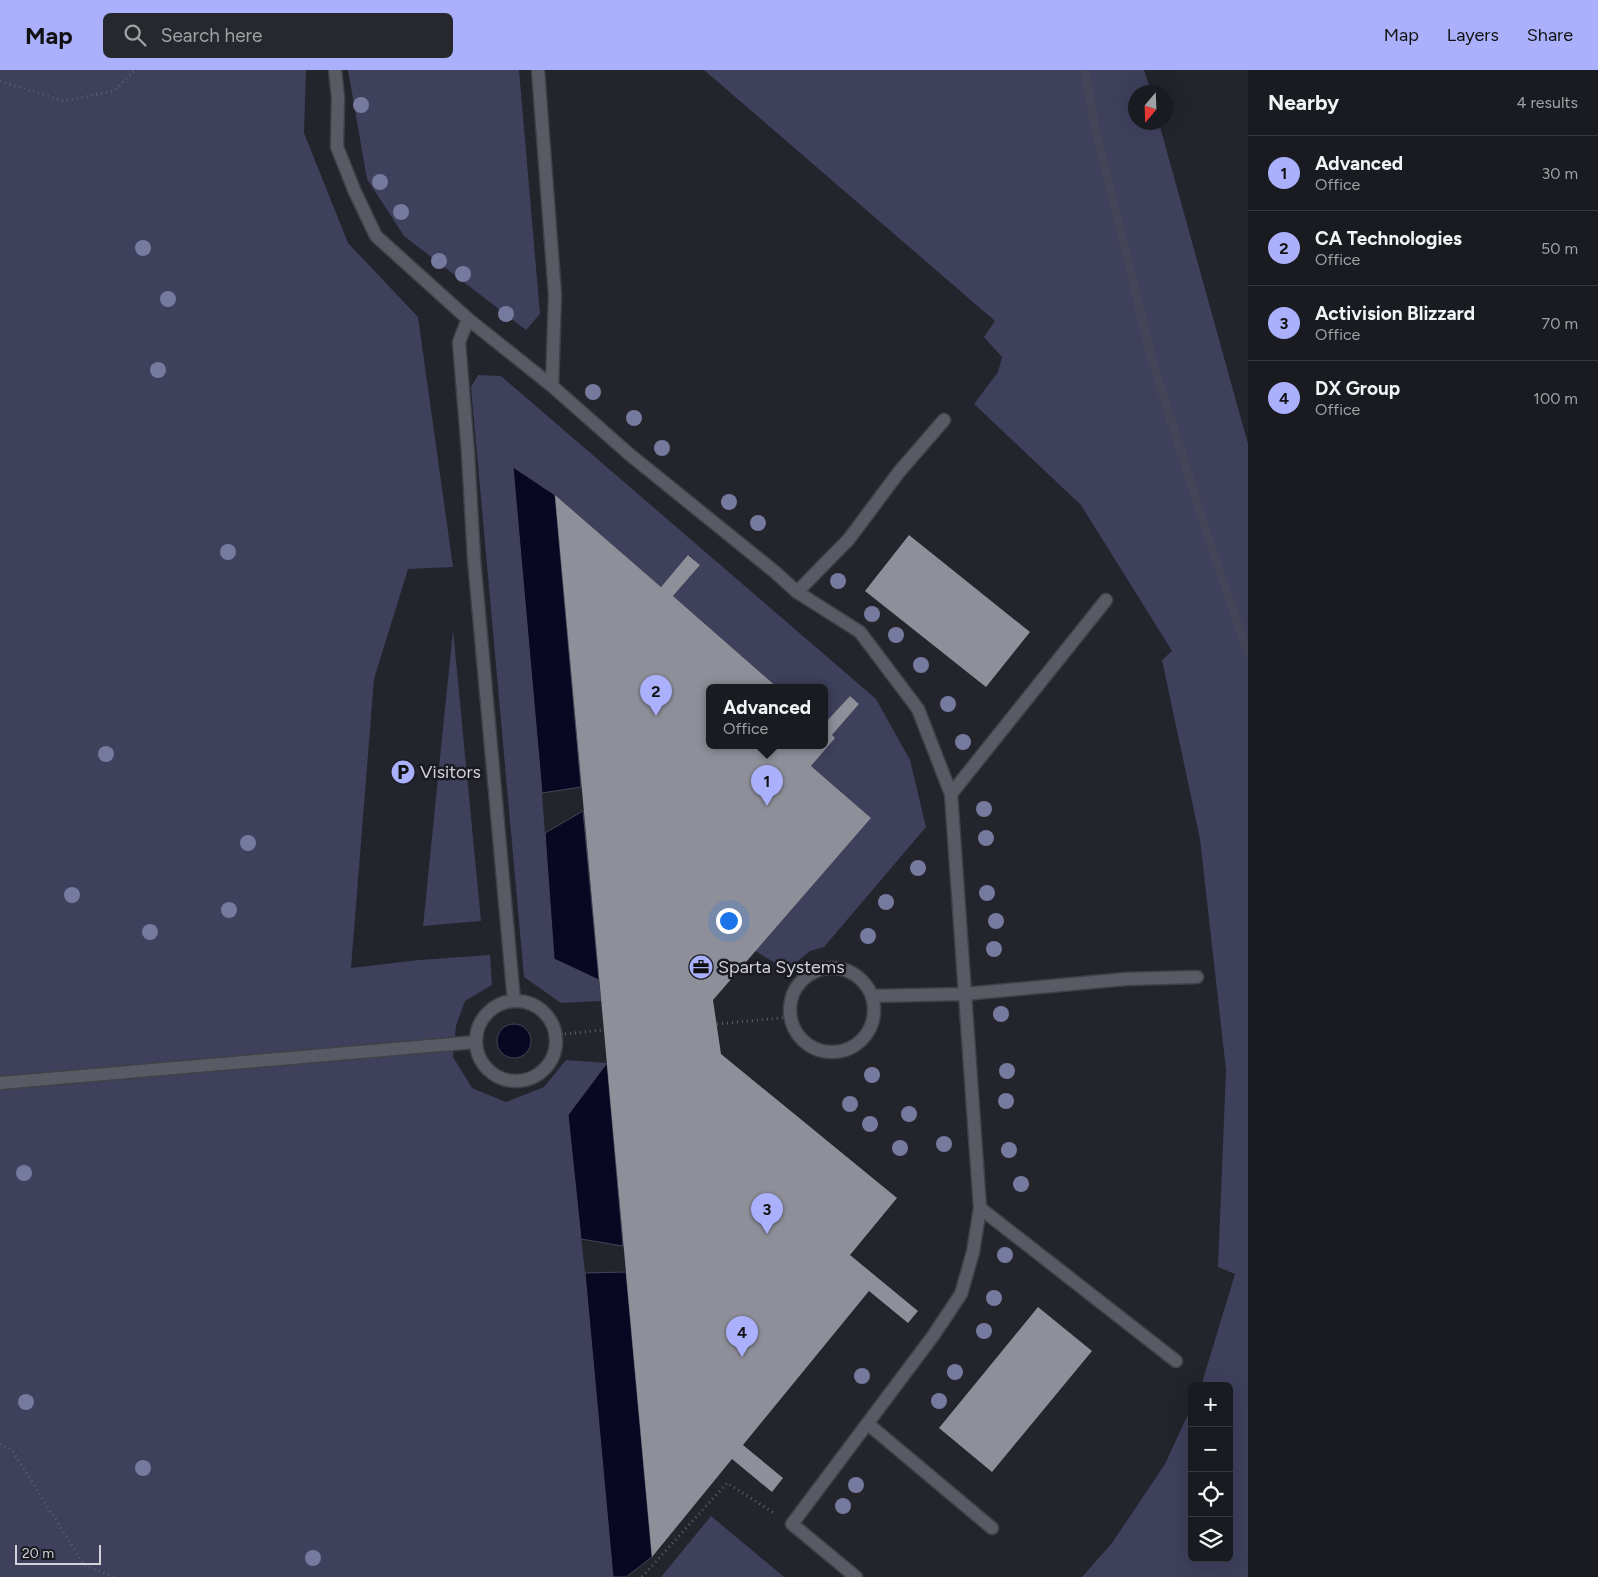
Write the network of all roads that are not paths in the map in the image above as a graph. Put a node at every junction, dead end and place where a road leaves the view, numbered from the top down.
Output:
1 (335, 70) edge
2 (538, 70) edge
3 (468, 319) junction
4 (552, 386) junction
5 (944, 420) dead end
6 (798, 592) junction
7 (1106, 600) dead end
8 (951, 794) junction
9 (1197, 977) dead end
10 (965, 994) junction
11 (872, 996) junction
12 (514, 1001) junction
13 (476, 1042) junction
14 (0, 1083) edge
15 (980, 1208) junction
16 (1176, 1361) dead end
17 (868, 1424) junction
18 (992, 1528) dead end
19 (856, 1577) edge

1 - 3 street
2 - 4 street
3 - 4 street
3 - 12 street
4 - 6 street
5 - 6 street
6 - 8 street
7 - 8 street
8 - 10 street
9 - 10 street
10 - 11 street
10 - 15 street
11 - 11 street
12 - 13 street
12 - 13 street
13 - 14 street
15 - 16 street
15 - 17 street
17 - 18 street
17 - 19 street

